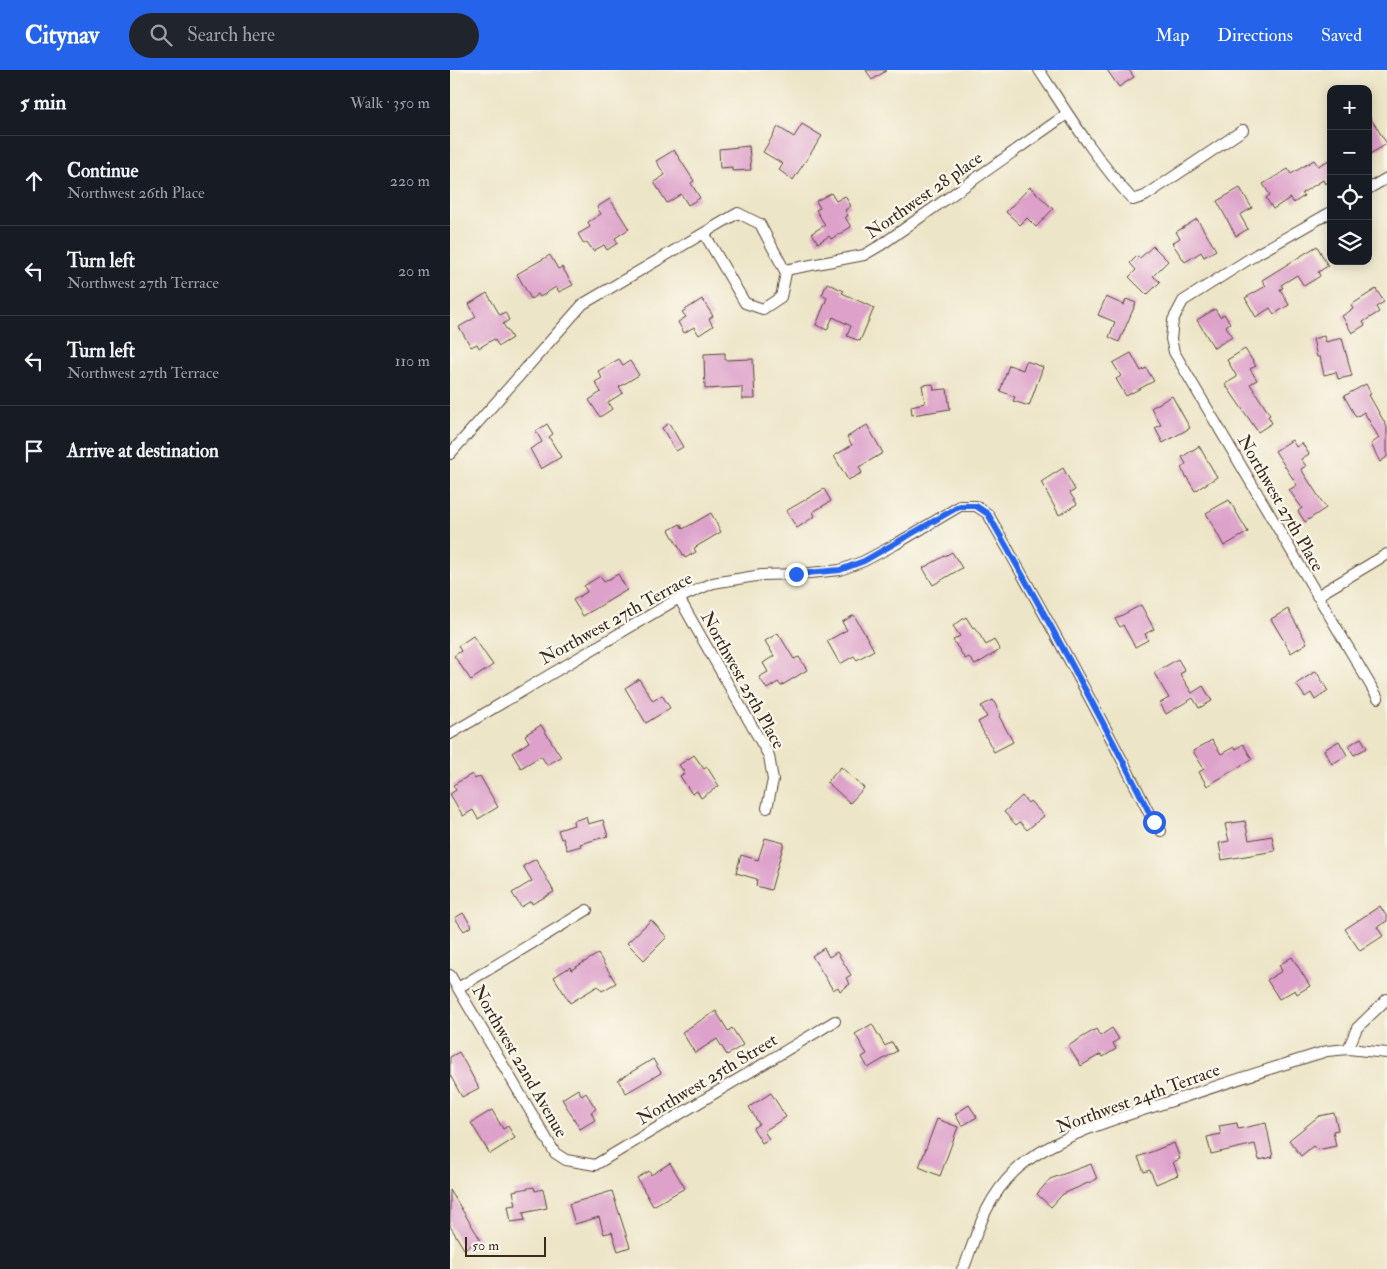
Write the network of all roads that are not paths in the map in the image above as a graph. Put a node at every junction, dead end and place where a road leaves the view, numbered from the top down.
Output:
1 (1039, 70) edge
2 (1067, 114) junction
3 (1244, 130) dead end
4 (1387, 178) edge
5 (1372, 187) edge
6 (1327, 214) edge
7 (704, 233) junction
8 (785, 270) junction
9 (450, 454) edge
10 (1387, 554) edge
11 (1317, 596) junction
12 (679, 598) junction
13 (1378, 698) dead end
14 (450, 734) edge
15 (767, 808) dead end
16 (1161, 831) dead end
17 (587, 910) dead end
18 (450, 975) edge
19 (458, 988) junction
20 (1387, 998) edge
21 (835, 1021) dead end
22 (1348, 1049) junction
23 (1387, 1052) edge
24 (595, 1165) joint
25 (962, 1269) edge

1 - 2 street
2 - 3 street
2 - 8 street, Northwest 28 place
4 - 5 street
6 - 11 street, Northwest 27th Place
7 - 8 street
7 - 8 street
7 - 9 street
10 - 11 street
11 - 13 street, Northwest 27th Place
12 - 14 street, Northwest 27th Terrace
12 - 15 street, Northwest 25th Place
12 - 16 street, Northwest 27th Terrace
17 - 19 street
18 - 19 street, Northwest 22nd Avenue
19 - 24 street, Northwest 22nd Avenue
20 - 22 street
21 - 24 street, Northwest 25th Street
22 - 23 street, Northwest 24th Terrace
22 - 25 street, Northwest 24th Terrace

